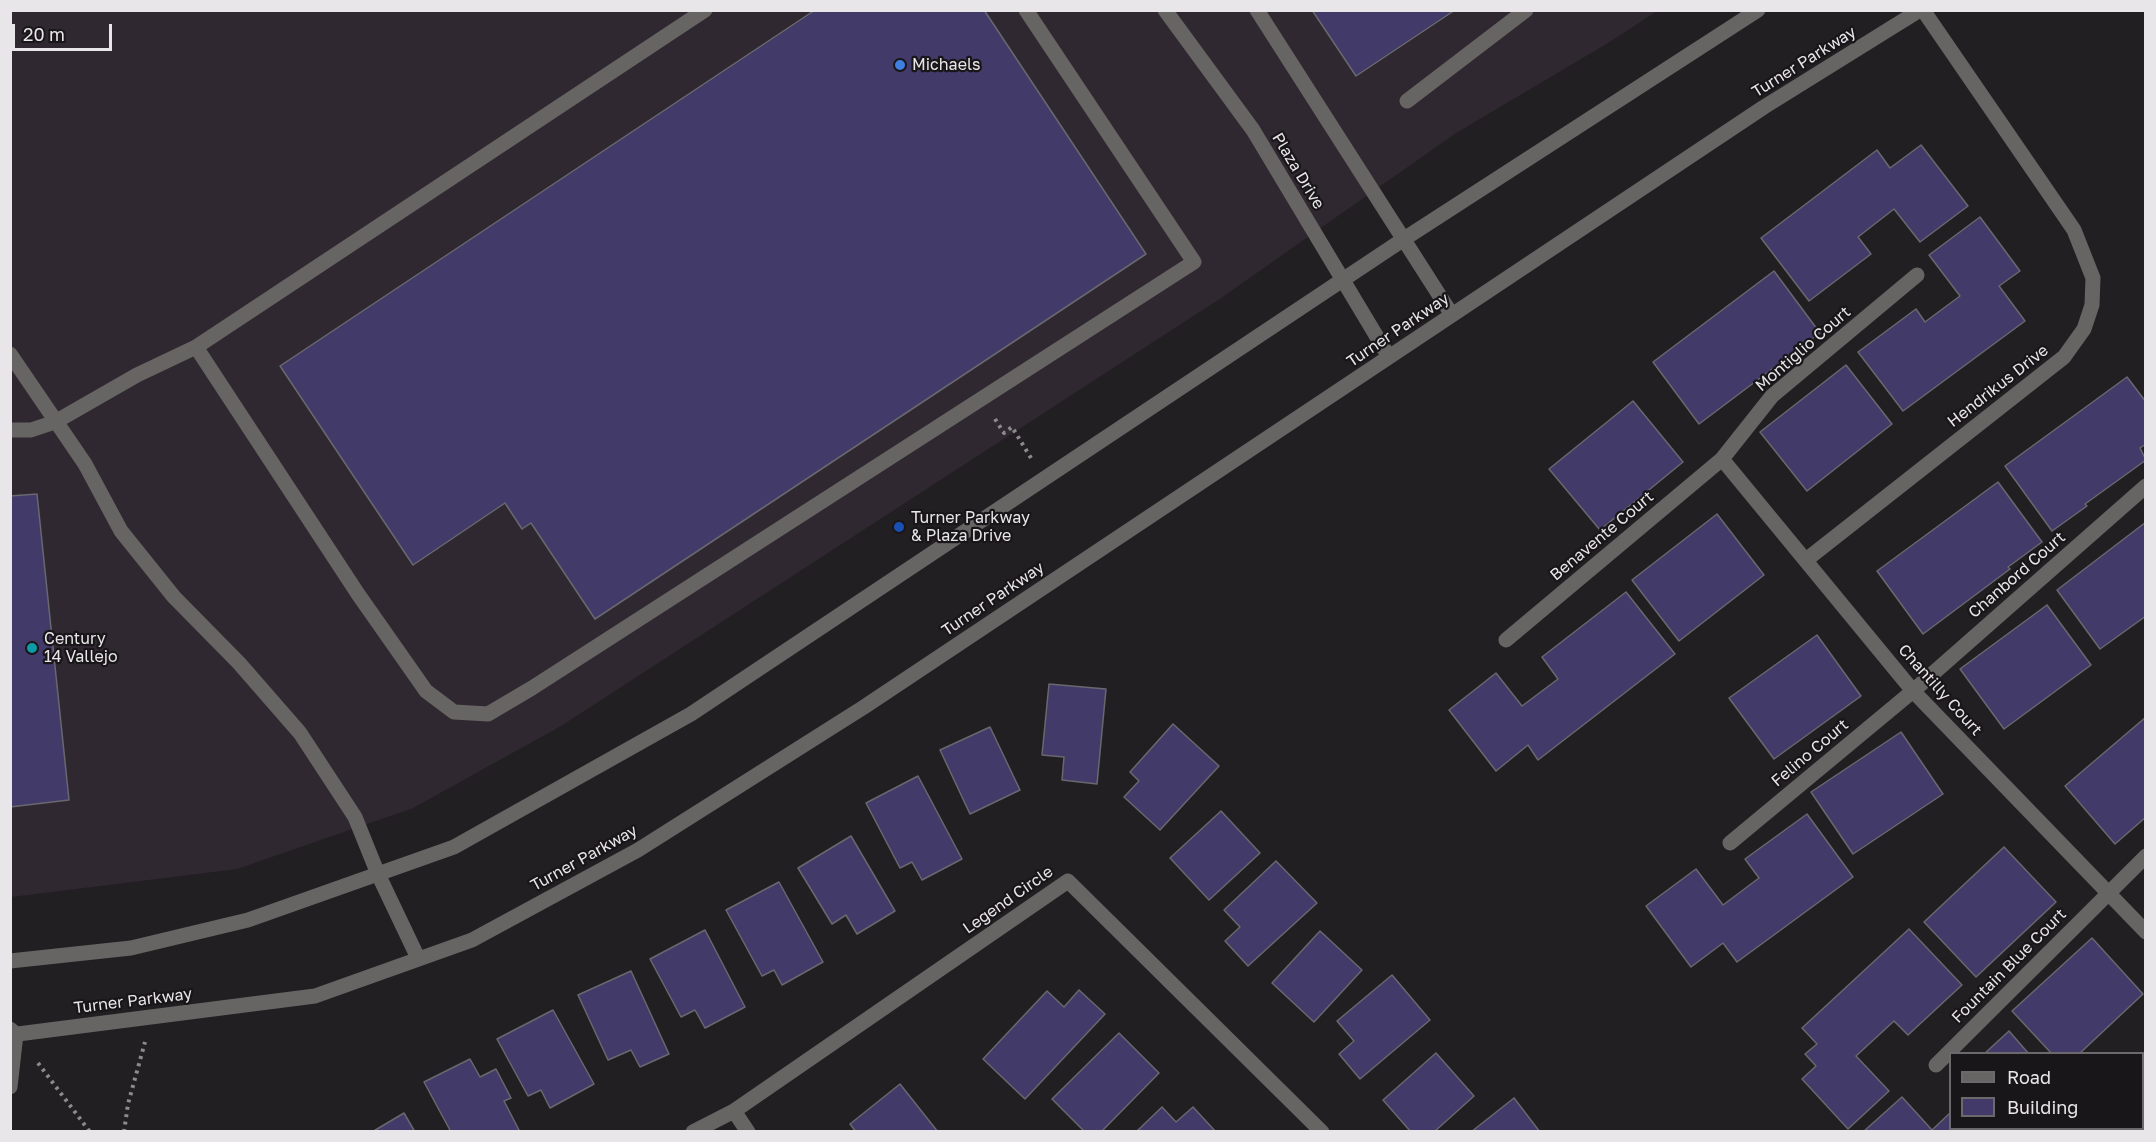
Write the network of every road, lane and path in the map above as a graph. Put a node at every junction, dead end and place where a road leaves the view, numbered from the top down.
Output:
1 (705, 10) edge
2 (1026, 10) edge
3 (1165, 10) edge
4 (1257, 10) edge
5 (1526, 10) edge
6 (1758, 10) edge
7 (1922, 10) edge
8 (1407, 101) dead end
9 (1404, 239) junction
10 (1917, 275) dead end
11 (1343, 280) junction
12 (1452, 315) junction
13 (196, 347) junction
14 (10, 354) edge
15 (1389, 357) junction
16 (982, 399) junction
17 (56, 422) junction
18 (10, 430) edge
19 (1722, 459) junction
20 (1044, 479) junction
21 (2145, 486) edge
22 (1806, 560) junction
23 (1506, 640) dead end
24 (1913, 691) junction
25 (1730, 843) dead end
26 (2145, 856) edge
27 (378, 874) junction
28 (2107, 893) junction
29 (2145, 932) edge
30 (418, 958) junction
31 (10, 961) edge
32 (148, 1017) junction
33 (12, 1033) edge
34 (1936, 1065) dead end
35 (10, 1087) edge
36 (734, 1112) junction
37 (90, 1131) edge
38 (124, 1131) edge
39 (693, 1131) edge
40 (748, 1131) edge
41 (1322, 1131) edge

1 - 13 street
2 - 16 street
3 - 11 street, Plaza Drive
4 - 9 street
5 - 8 street
6 - 9 street
7 - 12 street, Turner Parkway
7 - 22 street, Hendrikus Drive
9 - 11 street
9 - 12 street
10 - 19 street, Montiglio Court
11 - 15 street, Plaza Drive
11 - 20 street
12 - 15 street, Turner Parkway
13 - 16 street
13 - 17 street
14 - 17 street
15 - 30 street, Turner Parkway
16 - 20 path
17 - 18 street
17 - 27 street
19 - 22 street, Chantilly Court
19 - 23 street, Benavente Court
20 - 27 street
21 - 24 street, Chanbord Court
22 - 24 street, Chantilly Court
24 - 25 street, Felino Court
24 - 28 street, Chantilly Court
26 - 28 street, Fountain Blue Court
27 - 30 street
27 - 31 street
28 - 29 street, Chantilly Court
28 - 34 street, Fountain Blue Court
30 - 32 street, Turner Parkway
32 - 33 street, Turner Parkway
32 - 38 path
33 - 35 street
33 - 37 path
36 - 39 street, Legend Circle
36 - 40 street
36 - 41 street, Legend Circle

